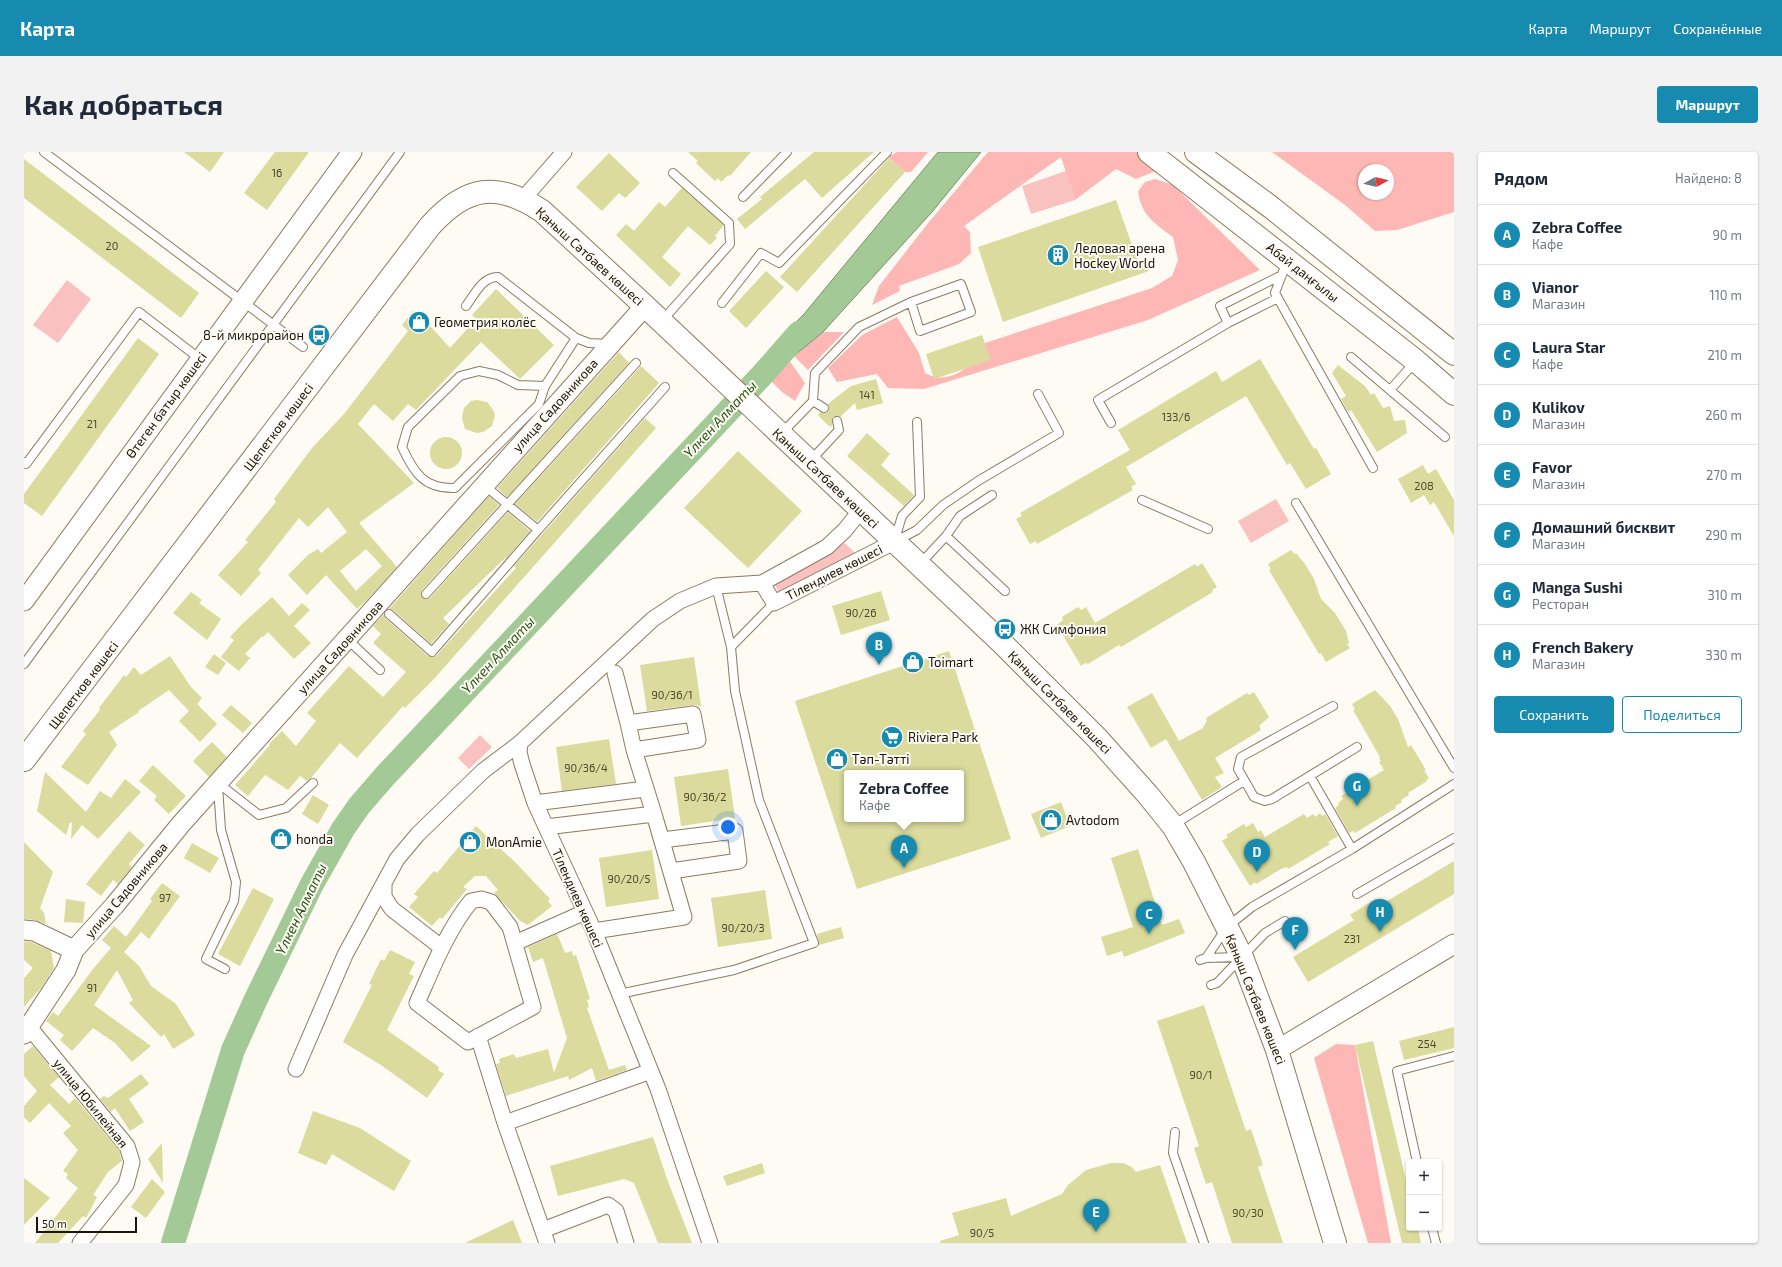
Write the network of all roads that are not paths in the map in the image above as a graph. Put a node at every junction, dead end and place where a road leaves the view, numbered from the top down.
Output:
1 (44, 152) edge
2 (352, 152) edge
3 (400, 152) edge
4 (564, 152) edge
5 (787, 152) edge
6 (887, 152) edge
7 (1149, 152) edge
8 (1196, 152) edge
9 (673, 173) dead end
10 (743, 197) dead end
11 (523, 199) junction
12 (1285, 268) junction
13 (1278, 298) junction
14 (242, 302) junction
15 (911, 302) junction
16 (722, 303) dead end
17 (466, 306) dead end
18 (645, 306) junction
19 (662, 322) junction
20 (1228, 323) junction
21 (273, 325) junction
22 (576, 338) junction
23 (610, 344) junction
24 (303, 347) dead end
25 (1454, 354) edge
26 (1351, 357) dead end
27 (200, 359) junction
28 (1416, 361) junction
29 (636, 363) dead end
30 (545, 386) junction
31 (665, 387) dead end
32 (1390, 390) junction
33 (1038, 394) dead end
34 (1454, 394) edge
35 (813, 401) junction
36 (824, 408) dead end
37 (837, 421) dead end
38 (917, 422) dead end
39 (1111, 423) dead end
40 (780, 435) junction
41 (1445, 437) dead end
42 (24, 462) edge
43 (809, 462) junction
44 (1373, 468) dead end
45 (484, 484) junction
46 (992, 495) dead end
47 (1142, 500) dead end
48 (507, 503) junction
49 (1296, 503) dead end
50 (860, 511) junction
51 (1208, 529) dead end
52 (538, 530) junction
53 (946, 536) junction
54 (894, 542) junction
55 (919, 566) junction
56 (762, 583) junction
57 (716, 586) junction
58 (1005, 591) dead end
59 (426, 594) dead end
60 (24, 602) edge
61 (774, 603) junction
62 (389, 614) dead end
63 (347, 639) junction
64 (731, 647) junction
65 (24, 664) edge
66 (380, 670) dead end
67 (615, 673) dead end
68 (1333, 706) dead end
69 (628, 723) junction
70 (520, 743) junction
71 (1357, 746) dead end
72 (634, 750) junction
73 (24, 760) edge
74 (1454, 768) edge
75 (1310, 776) junction
76 (1244, 781) junction
77 (218, 783) junction
78 (313, 783) dead end
79 (1454, 784) edge
80 (644, 789) junction
81 (535, 803) junction
82 (654, 814) junction
83 (1173, 826) junction
84 (546, 827) junction
85 (1454, 838) edge
86 (662, 840) junction
87 (1352, 849) junction
88 (671, 871) junction
89 (384, 883) junction
90 (1357, 894) dead end
91 (585, 912) junction
92 (1285, 921) dead end
93 (1227, 927) junction
94 (24, 930) edge
95 (594, 931) junction
96 (515, 943) junction
97 (1454, 944) edge
98 (441, 947) junction
99 (74, 950) junction
100 (1242, 957) junction
101 (225, 969) dead end
102 (1211, 985) dead end
103 (620, 994) junction
104 (27, 1031) edge
105 (478, 1036) junction
106 (1277, 1050) junction
107 (1454, 1056) edge
108 (296, 1069) dead end
109 (651, 1071) junction
110 (505, 1123) junction
111 (1175, 1132) dead end
112 (1416, 1159) edge
113 (1433, 1231) edge
114 (545, 1236) edge
115 (80, 1243) edge
116 (626, 1243) edge
117 (710, 1243) edge
118 (1204, 1243) edge
119 (1335, 1243) edge
120 (1436, 1243) edge

1 - 14 lane
2 - 14 street, Өтеген батыр көшесі
3 - 21 lane
4 - 11 street
5 - 10 lane
6 - 16 lane
7 - 12 main road, Абай даңғылы
8 - 25 main road
9 - 19 lane
11 - 18 main road, Қаныш Сәтбаев көшесі
11 - 73 main road, Щепетков көшесі
12 - 13 lane
12 - 20 lane
12 - 28 main road, Абай даңғылы
13 - 20 lane
13 - 44 lane
14 - 21 lane
14 - 27 street, Өтеген батыр көшесі
15 - 15 lane
15 - 35 lane
17 - 22 lane
18 - 19 main road, Қаныш Сәтбаев көшесі
18 - 23 street, улица Садовникова
19 - 40 main road, Қаныш Сәтбаев көшесі
20 - 39 lane
21 - 24 lane
21 - 65 lane
22 - 23 lane
22 - 30 lane
23 - 45 street, улица Садовникова
26 - 32 lane
27 - 42 lane
27 - 60 street, Өтеген батыр көшесі
28 - 32 lane
28 - 34 main road, Абай даңғылы
29 - 48 lane
30 - 30 lane
31 - 52 lane
32 - 41 lane
33 - 54 lane
35 - 36 lane
35 - 40 lane
37 - 43 lane
38 - 54 lane
40 - 43 main road, Қаныш Сәтбаев көшесі
43 - 50 main road, Қаныш Сәтбаев көшесі
45 - 48 lane
45 - 63 street, улица Садовникова
46 - 53 lane
47 - 51 lane
48 - 52 lane
48 - 59 lane
49 - 74 lane
50 - 54 main road, Қаныш Сәтбаев көшесі
50 - 56 street, Тілендиев көшесі
52 - 62 lane
53 - 55 lane
53 - 58 lane
54 - 55 main road, Қаныш Сәтбаев көшесі
54 - 61 street, Тілендиев көшесі
55 - 83 main road, Қаныш Сәтбаев көшесі
56 - 57 street, Тілендиев көшесі
56 - 61 street, Тілендиев көшесі
57 - 64 lane
57 - 70 street, Тілендиев көшесі
61 - 64 lane
63 - 66 lane
63 - 77 street, улица Садовникова
64 - 103 lane
67 - 69 street
68 - 76 lane
69 - 72 street
69 - 72 street
70 - 81 street, Тілендиев көшесі
70 - 89 street
71 - 75 lane
72 - 80 street
75 - 76 lane
75 - 87 lane
76 - 83 lane
77 - 78 lane
77 - 99 street, улица Садовникова
77 - 101 lane
79 - 87 lane
80 - 81 street
80 - 82 street
81 - 84 street, Тілендиев көшесі
82 - 84 street
82 - 86 street
83 - 93 main road, Қаныш Сәтбаев көшесі
84 - 91 street, Тілендиев көшесі
85 - 90 lane
86 - 88 street
86 - 88 street
87 - 93 lane
88 - 95 street
89 - 98 street
89 - 108 street
91 - 95 street, Тілендиев көшесі
91 - 96 street
92 - 100 lane
93 - 100 main road, Қаныш Сәтбаев көшесі
93 - 100 lane
94 - 99 street
95 - 103 street, Тілендиев көшесі
96 - 98 street
96 - 105 street
97 - 106 street
98 - 105 street
99 - 104 street
100 - 102 lane
100 - 106 main road, Қаныш Сәтбаев көшесі
103 - 109 street, Тілендиев көшесі
104 - 115 street, улица Юбилейная
105 - 110 street
106 - 119 main road, Қаныш Сәтбаев көшесі
107 - 112 lane
109 - 110 street
109 - 117 street, Тілендиев көшесі
110 - 114 street
111 - 118 lane
113 - 120 lane
114 - 116 street

